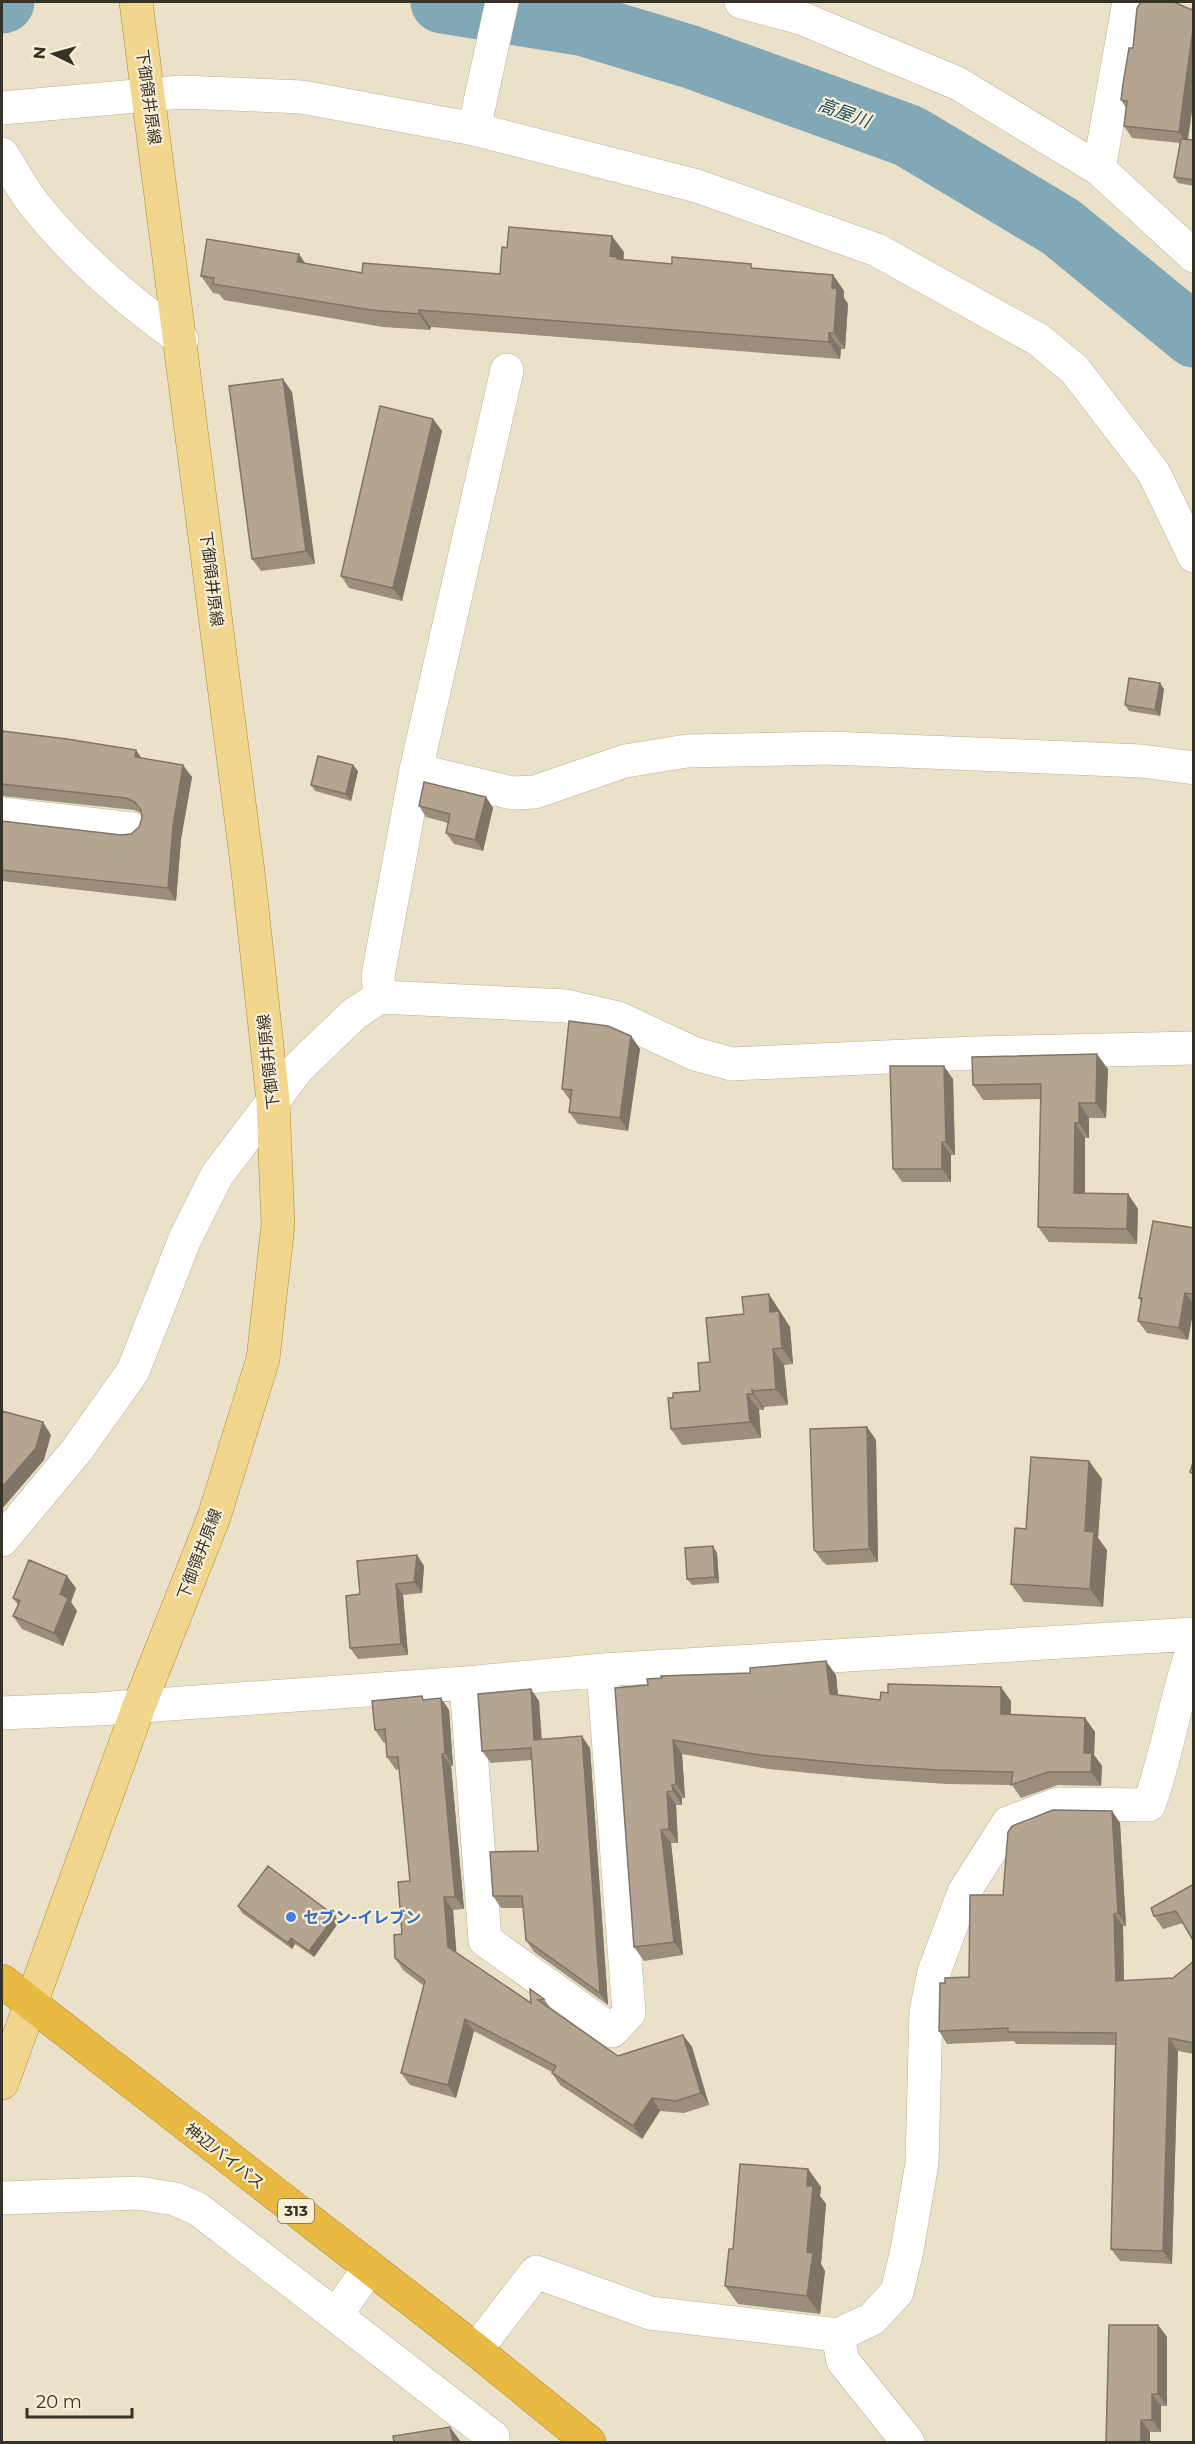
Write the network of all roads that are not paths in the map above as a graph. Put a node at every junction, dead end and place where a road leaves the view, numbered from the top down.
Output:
1 (136, 2) edge
2 (502, 2) edge
3 (741, 2) edge
4 (1129, 2) edge
5 (147, 84) junction
6 (2, 108) edge
7 (477, 116) junction
8 (2, 154) edge
9 (1099, 170) junction
10 (1194, 256) edge
11 (182, 340) junction
12 (507, 370) dead end
13 (1194, 556) edge
14 (1194, 768) edge
15 (416, 770) junction
16 (2, 814) edge
17 (132, 829) dead end
18 (380, 997) junction
19 (1194, 1048) edge
20 (273, 1101) junction
21 (2, 1540) edge
22 (1194, 1634) edge
23 (1194, 1646) edge
24 (603, 1670) junction
25 (466, 1683) junction
26 (139, 1706) junction
27 (2, 1713) edge
28 (2, 1981) edge
29 (31, 2003) junction
30 (2, 2083) edge
31 (2, 2198) edge
32 (369, 2268) junction
33 (337, 2314) junction
34 (838, 2335) junction
35 (476, 2350) junction
36 (493, 2442) edge
37 (589, 2442) edge
38 (908, 2442) edge

1 - 5 main road, 下御領井原線
2 - 7 street
3 - 9 street
4 - 9 street
5 - 6 street
5 - 7 street
5 - 11 main road, 下御領井原線
7 - 13 street
8 - 11 street
9 - 10 street
11 - 20 main road, 下御領井原線
12 - 15 street
14 - 15 street
15 - 18 street
16 - 17 street
18 - 19 street
18 - 20 street
20 - 21 street
20 - 26 main road, 下御領井原線
22 - 24 street
23 - 34 street
24 - 25 street
24 - 25 street
25 - 26 street
26 - 27 street
26 - 29 main road, 下御領井原線
28 - 29 highway, 神辺バイパス / 313
29 - 30 main road, 下御領井原線
29 - 32 highway, 神辺バイパス / 313
31 - 33 street
32 - 33 street
32 - 35 highway, 神辺バイパス / 313
33 - 36 street
34 - 35 street
34 - 38 street
35 - 37 highway, 神辺バイパス / 313

